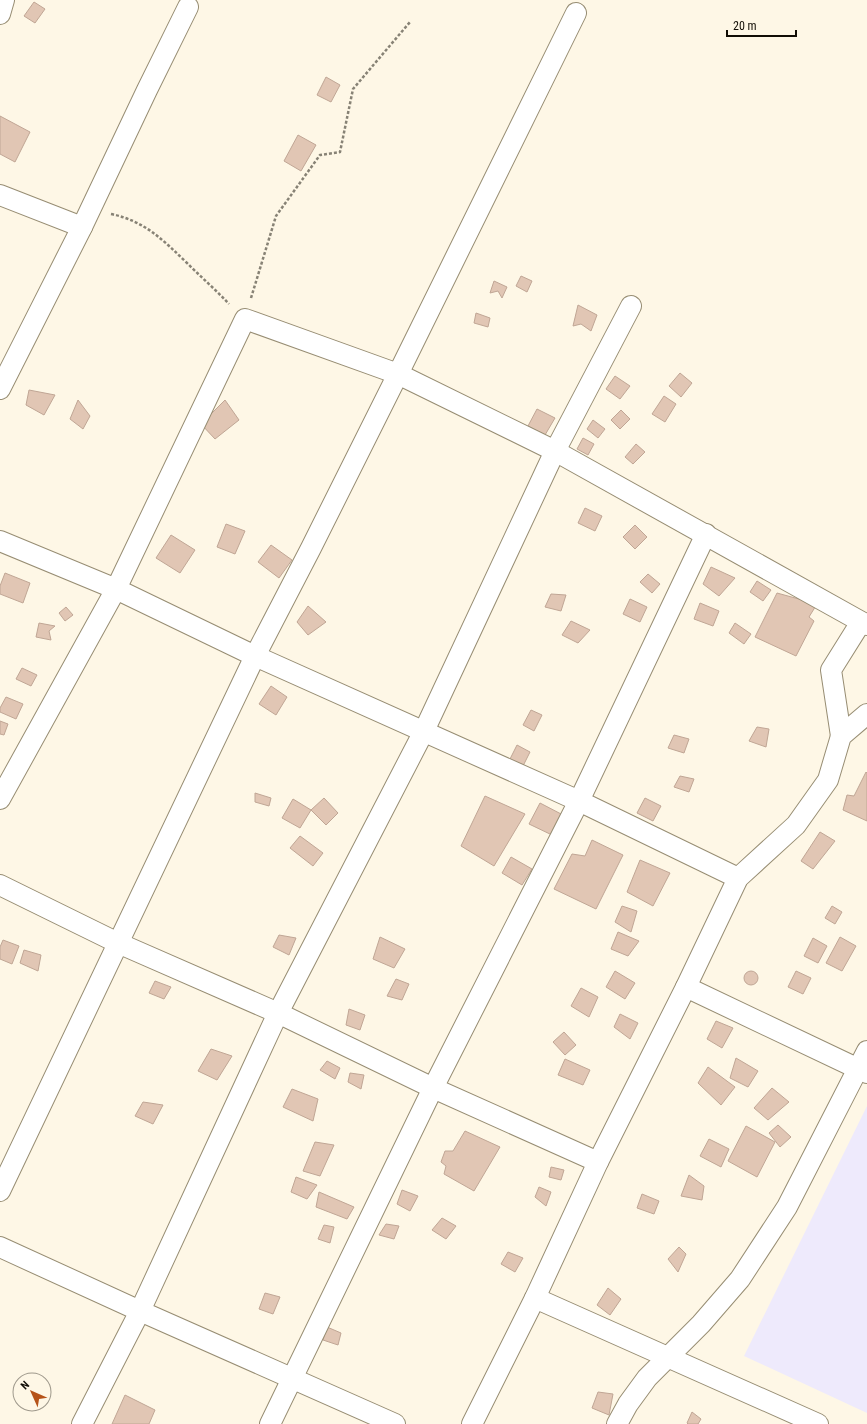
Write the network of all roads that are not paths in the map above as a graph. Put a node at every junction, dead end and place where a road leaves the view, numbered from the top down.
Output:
1 (4, 0) edge
2 (188, 7) dead end
3 (576, 13) dead end
4 (0, 14) edge
5 (0, 195) edge
6 (82, 227) junction
7 (631, 306) dead end
8 (398, 374) junction
9 (0, 389) edge
10 (555, 450) junction
11 (706, 534) junction
12 (0, 541) edge
13 (116, 589) junction
14 (864, 624) edge
15 (255, 656) junction
16 (867, 714) edge
17 (424, 731) junction
18 (841, 736) junction
19 (0, 799) edge
20 (579, 801) junction
21 (738, 878) junction
22 (0, 885) edge
23 (118, 943) junction
24 (686, 987) junction
25 (278, 1013) junction
26 (867, 1051) edge
27 (863, 1071) edge
28 (433, 1088) junction
29 (598, 1162) junction
30 (0, 1191) edge
31 (0, 1247) edge
32 (535, 1298) junction
33 (140, 1311) junction
34 (669, 1357) junction
35 (292, 1380) junction
36 (82, 1424) edge
37 (270, 1424) edge
38 (395, 1424) edge
39 (472, 1424) edge
40 (618, 1424) edge
41 (818, 1424) edge

1 - 4 street
2 - 6 street
3 - 8 street
5 - 6 street
6 - 9 street
7 - 10 street
8 - 10 street
8 - 13 street
8 - 15 street
10 - 11 street
10 - 17 street
11 - 14 street
11 - 20 street
12 - 13 street
13 - 15 street
13 - 19 street
14 - 18 street
15 - 17 street
15 - 23 street
16 - 18 street
17 - 20 street
17 - 25 street
18 - 21 street
20 - 21 street
20 - 28 street
21 - 24 street
22 - 23 street
23 - 25 street
23 - 30 street
24 - 27 street
24 - 29 street
25 - 28 street
25 - 33 street
26 - 27 street
27 - 34 street
28 - 29 street
28 - 35 street
29 - 32 street
31 - 33 street
32 - 34 street
32 - 39 street
33 - 35 street
33 - 36 street
34 - 40 street
34 - 41 street
35 - 37 street
35 - 38 street

